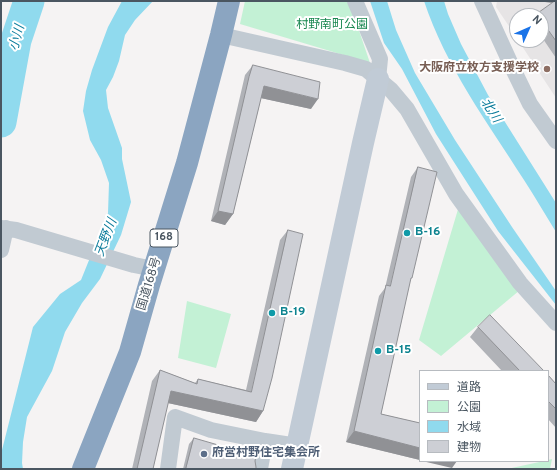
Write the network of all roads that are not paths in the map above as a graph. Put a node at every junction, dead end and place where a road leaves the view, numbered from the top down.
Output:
1 (229, 1) edge
2 (355, 1) edge
3 (482, 1) edge
4 (221, 35) junction
5 (378, 79) junction
6 (556, 141) edge
7 (8, 229) edge
8 (1, 250) edge
9 (144, 267) junction
10 (556, 324) edge
11 (265, 441) junction
12 (298, 446) junction
13 (83, 469) edge
14 (168, 469) edge
15 (260, 469) edge
16 (292, 469) edge

1 - 4 highway, 国道168号 / 168
2 - 5 street
3 - 6 street
4 - 5 street
4 - 9 highway, 国道168号 / 168
5 - 10 street
5 - 12 street
7 - 8 street
7 - 9 street
9 - 13 highway, 国道168号 / 168
11 - 12 street
11 - 14 street
11 - 15 street
12 - 16 street

